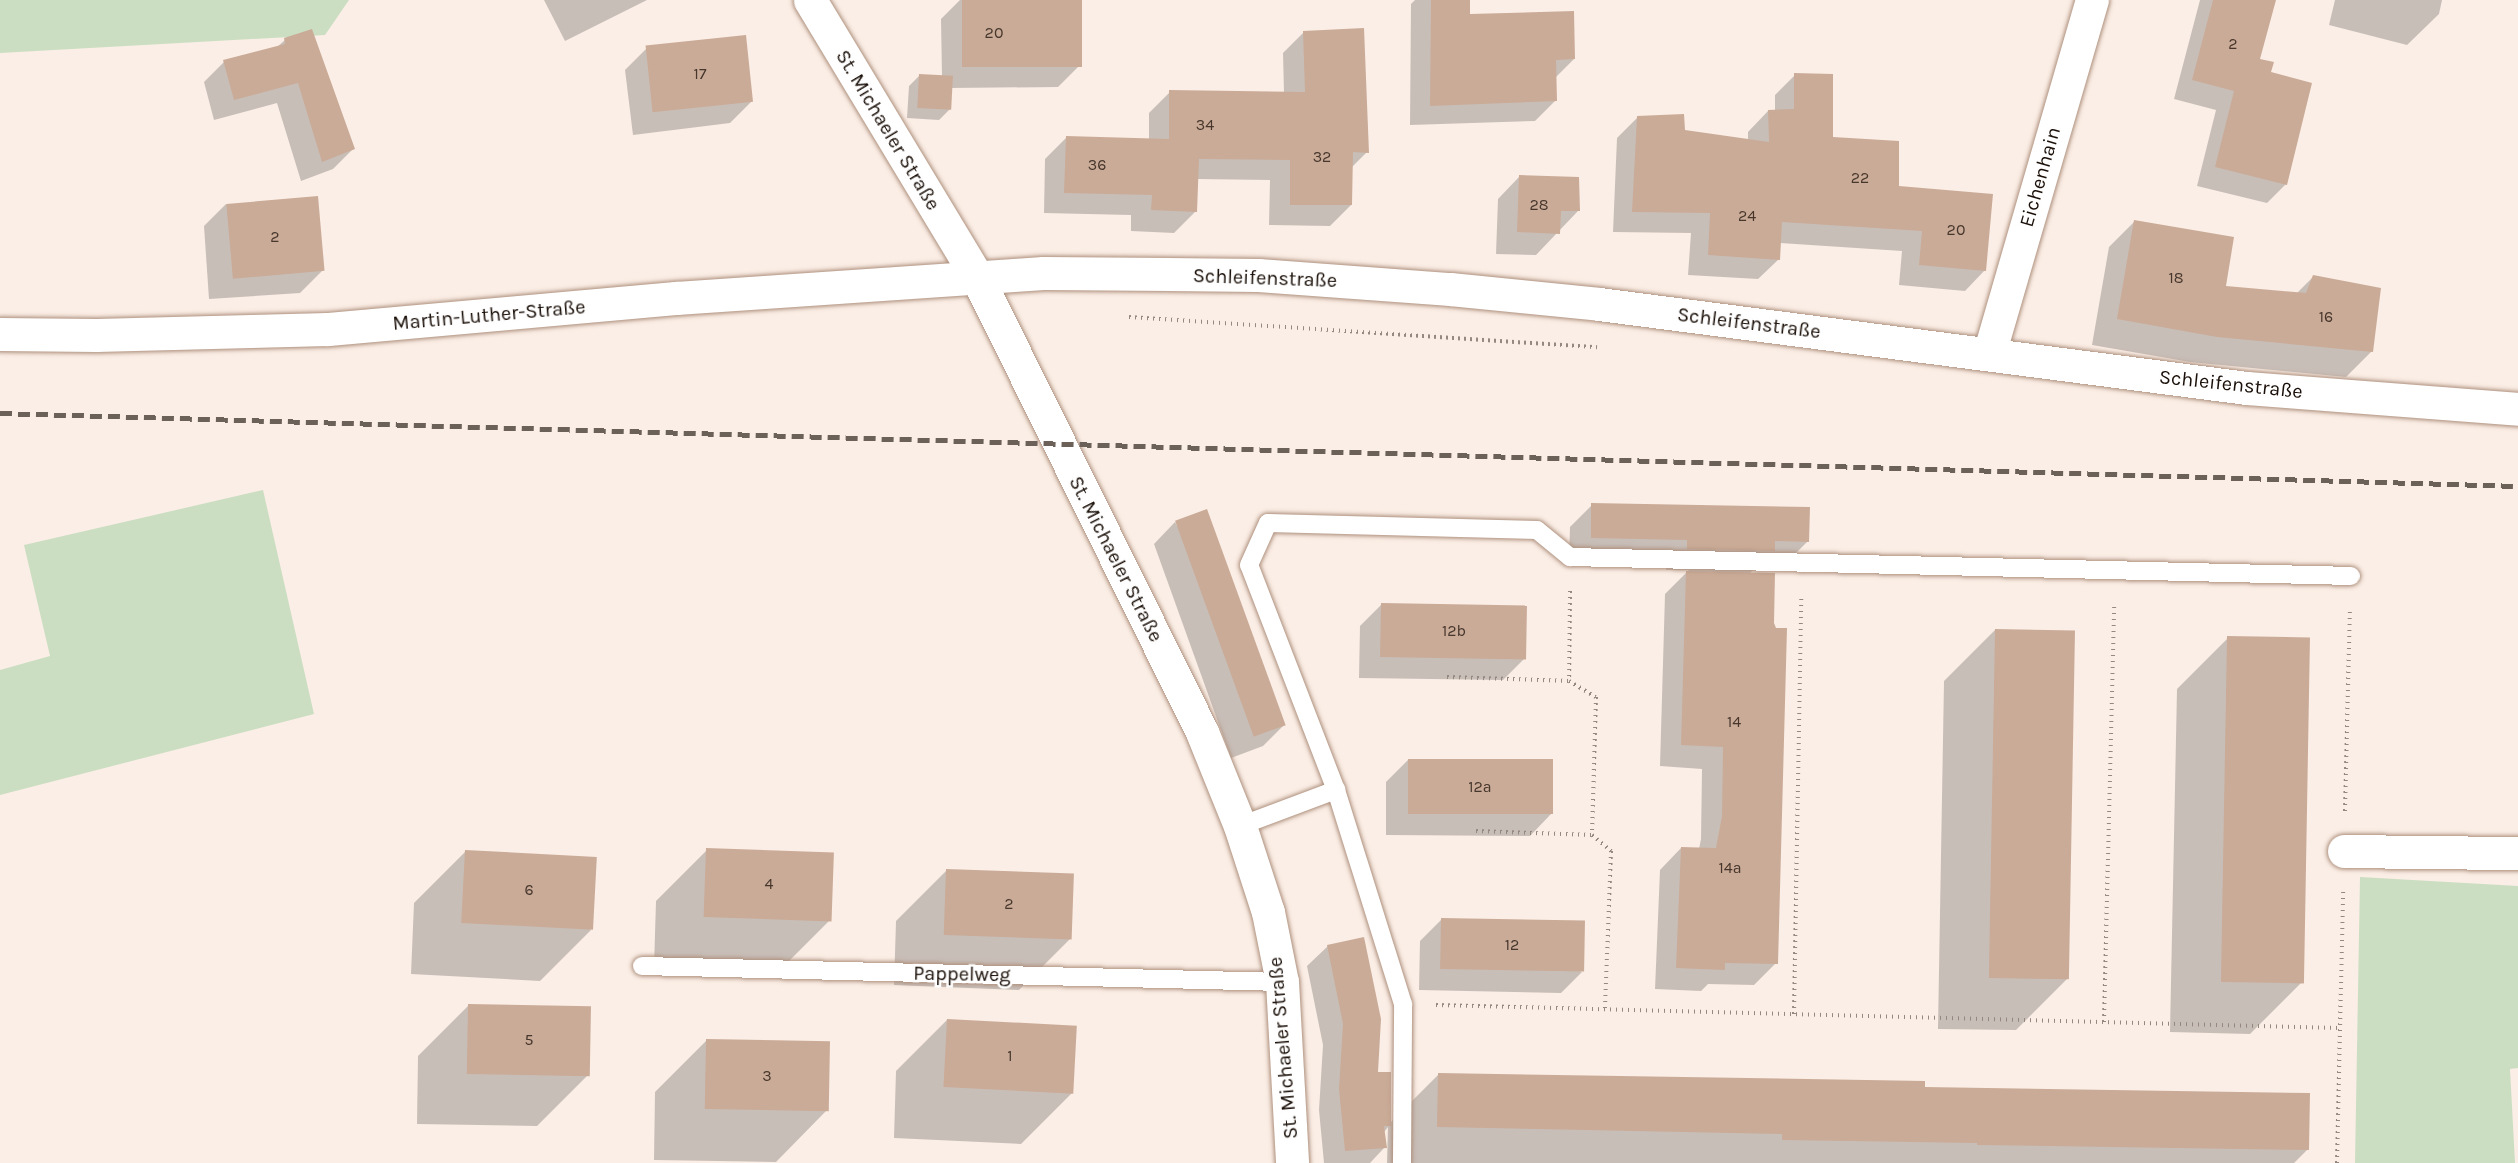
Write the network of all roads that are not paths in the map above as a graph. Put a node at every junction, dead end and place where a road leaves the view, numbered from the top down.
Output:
1 (810, 0) edge
2 (2092, 0) edge
3 (977, 277) junction
4 (0, 334) edge
5 (1989, 354) junction
6 (2518, 410) edge
7 (2351, 576) dead end
8 (1336, 790) junction
9 (1240, 826) junction
10 (2344, 851) dead end
11 (2518, 853) edge
12 (642, 966) dead end
13 (1282, 982) junction
14 (1292, 1163) edge
15 (1402, 1163) edge

1 - 3 street, St. Michaeler Straße
2 - 5 street, Eichenhain
3 - 4 street, Martin-Luther-Straße
3 - 5 street, Schleifenstraße
3 - 9 street, St. Michaeler Straße
5 - 6 street, Schleifenstraße
7 - 8 lane
8 - 9 lane
8 - 15 lane
9 - 13 street, St. Michaeler Straße
10 - 11 street
12 - 13 lane, Pappelweg
13 - 14 street, St. Michaeler Straße

